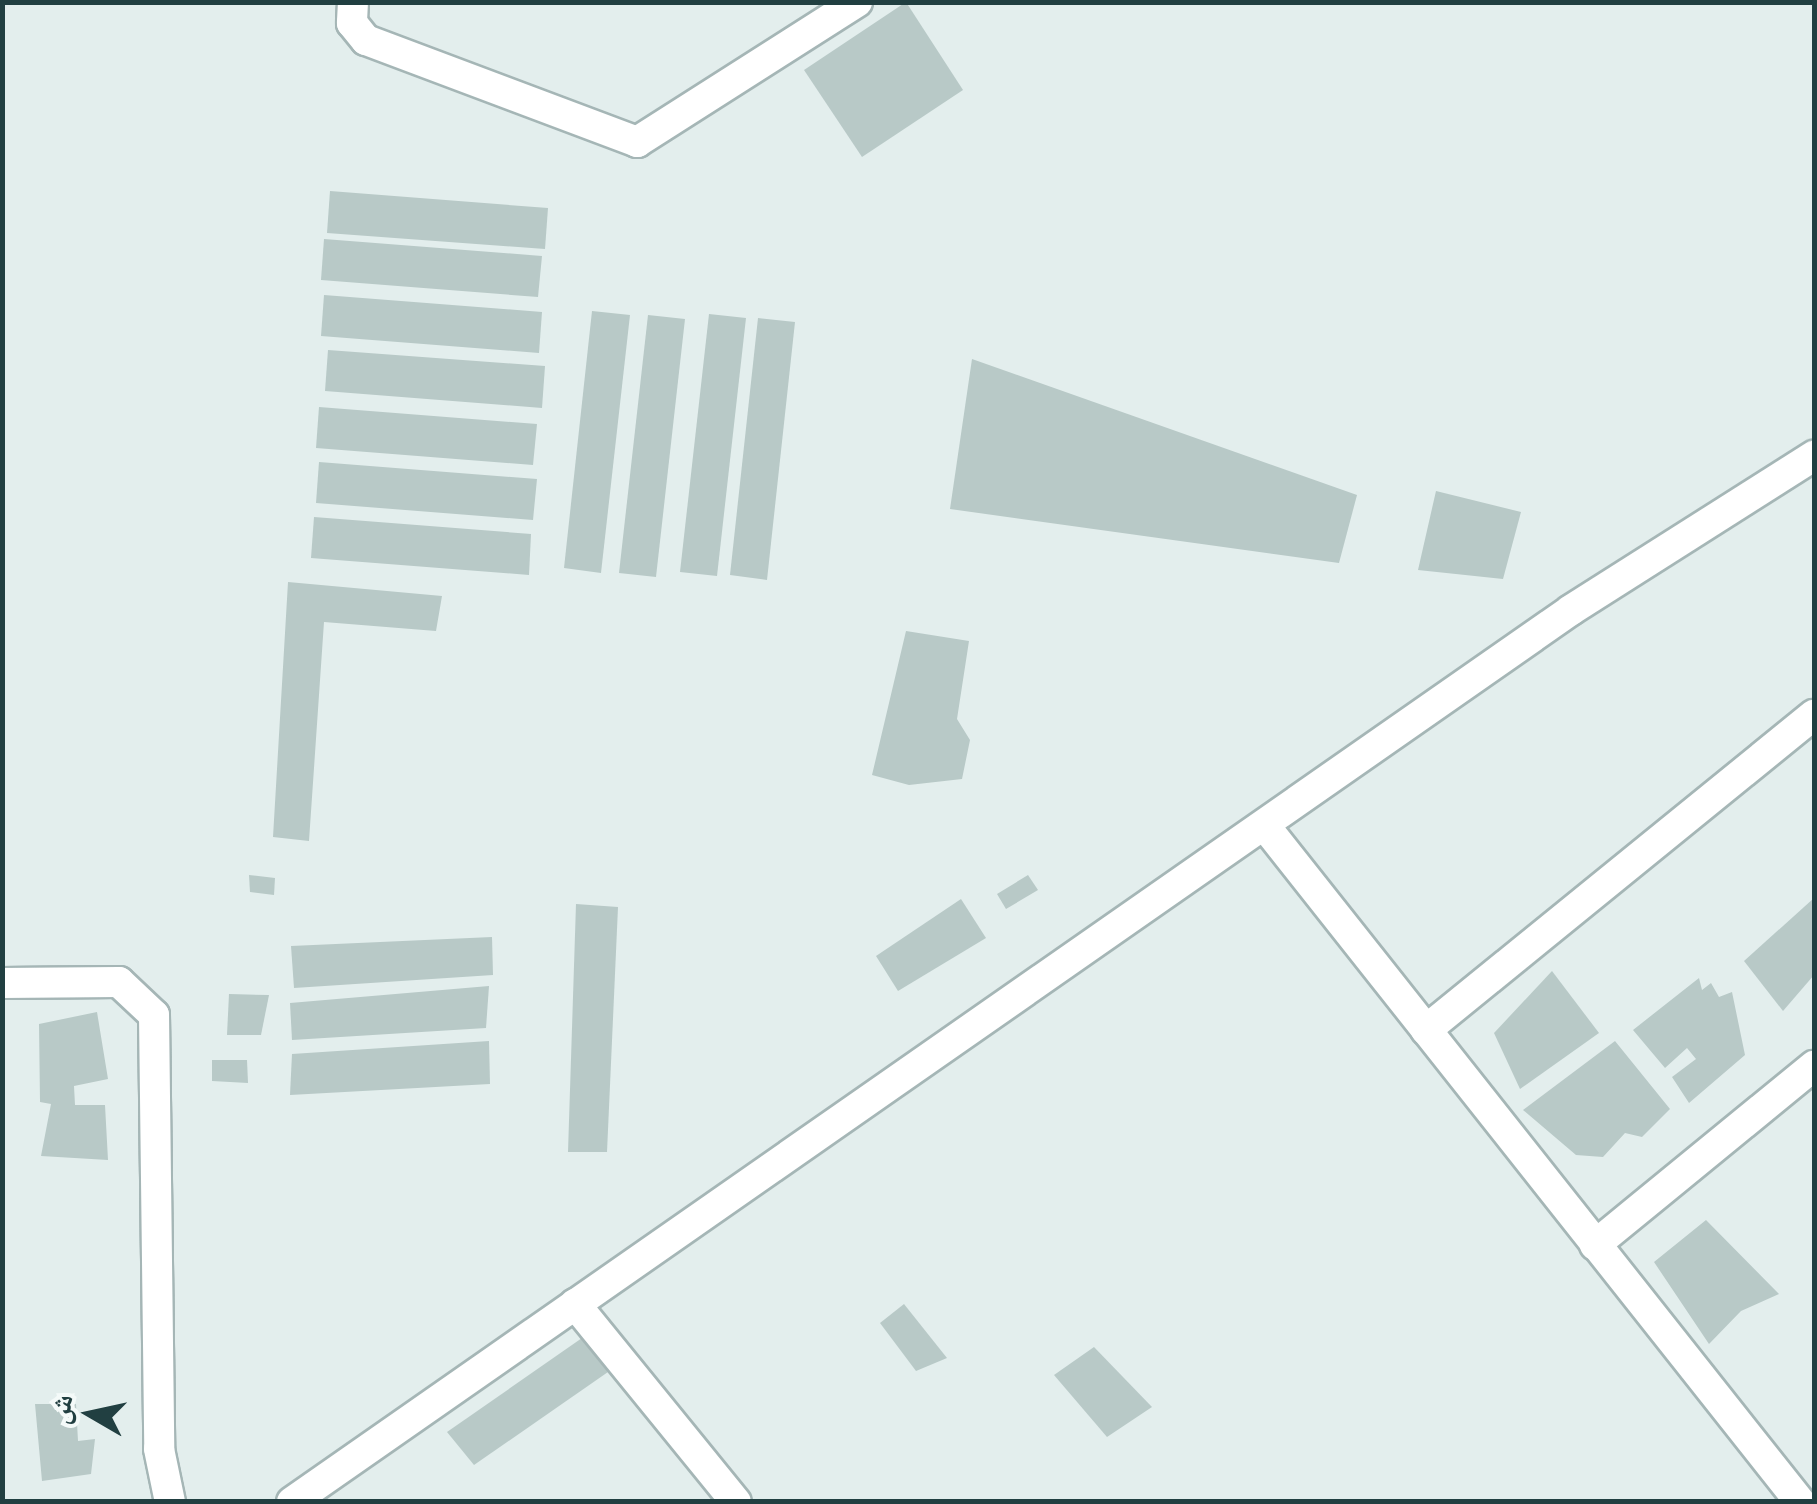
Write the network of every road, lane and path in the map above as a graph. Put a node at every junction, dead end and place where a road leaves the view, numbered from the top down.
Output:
1 (353, 2) edge
2 (857, 2) edge
3 (1814, 456) edge
4 (1814, 715) edge
5 (1265, 826) junction
6 (2, 983) edge
7 (1426, 1030) junction
8 (1814, 1066) edge
9 (1594, 1245) junction
10 (575, 1304) junction
11 (170, 1502) edge
12 (292, 1502) edge
13 (736, 1502) edge
14 (1800, 1502) edge

1 - 2 street
3 - 5 street
4 - 7 street
5 - 7 street
5 - 10 street
6 - 11 street
7 - 9 street
8 - 9 street
9 - 14 street
10 - 12 street
10 - 13 street

